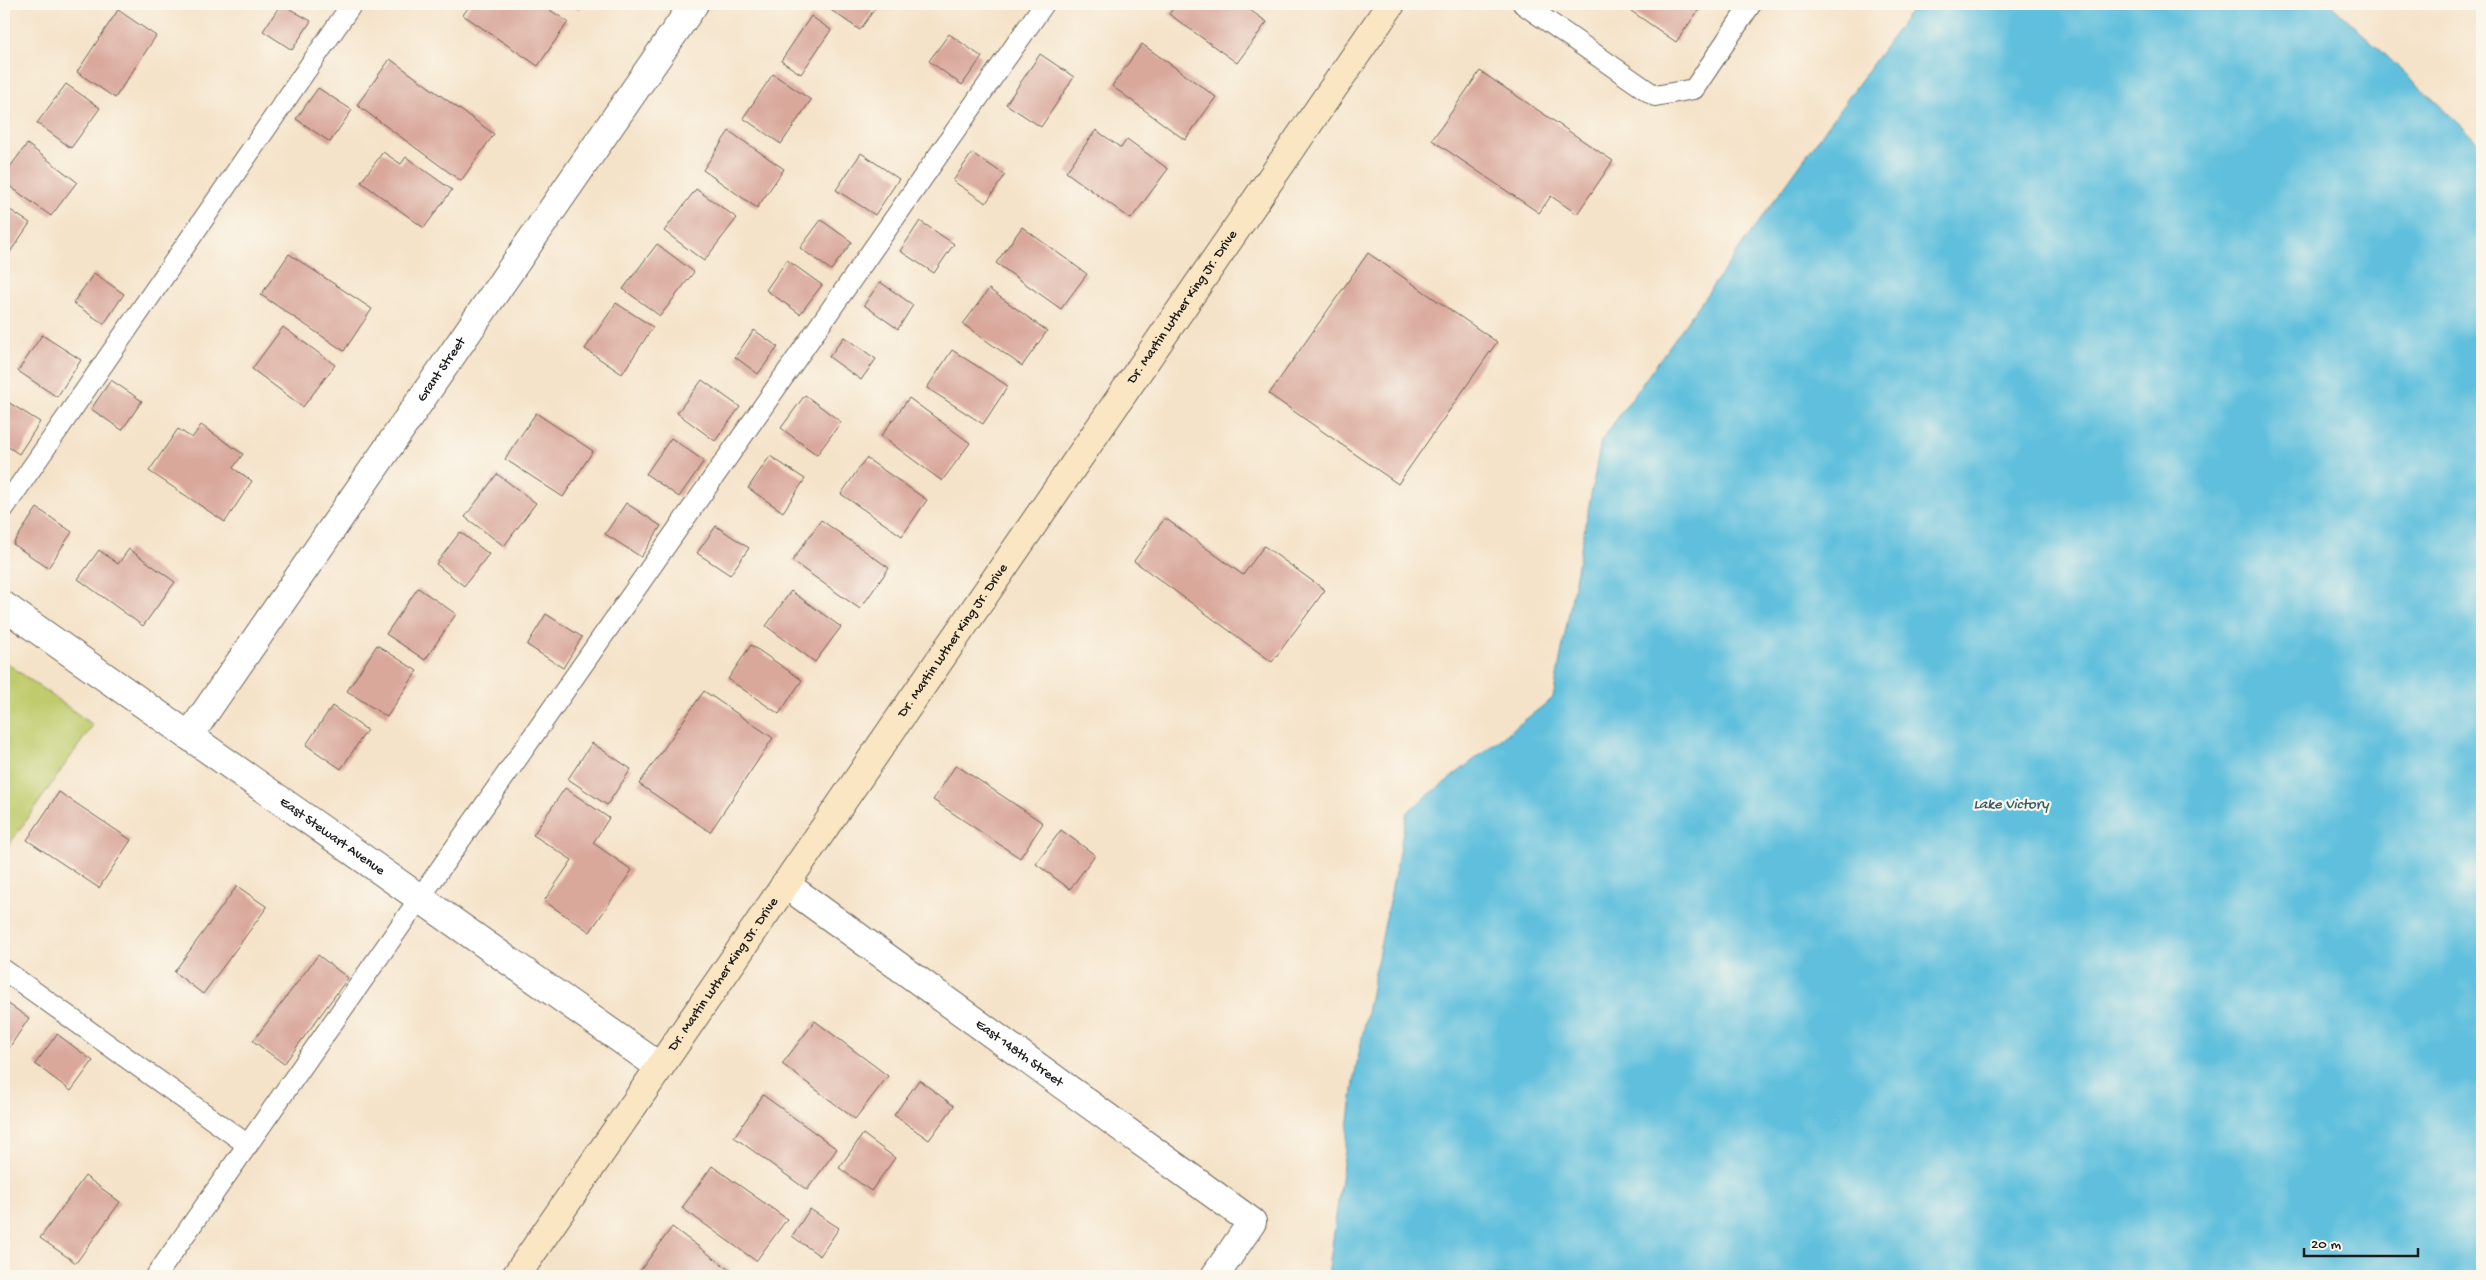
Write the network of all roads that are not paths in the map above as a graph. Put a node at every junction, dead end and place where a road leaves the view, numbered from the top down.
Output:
1 (352, 4) edge
2 (694, 4) edge
3 (1044, 4) edge
4 (1391, 4) edge
5 (1523, 4) edge
6 (1751, 4) edge
7 (4, 508) edge
8 (4, 606) edge
9 (189, 736) junction
10 (786, 884) junction
11 (419, 899) junction
12 (4, 970) edge
13 (660, 1067) junction
14 (248, 1145) junction
15 (156, 1276) edge
16 (516, 1276) edge
17 (1215, 1276) edge

1 - 7 lane
2 - 9 street, Grant Street
3 - 11 lane
4 - 10 street, Dr. Martin Luther King Jr. Drive
5 - 6 lane
8 - 9 street, East Stewart Avenue
9 - 11 street, East Stewart Avenue
10 - 13 street, Dr. Martin Luther King Jr. Drive
10 - 17 street, East 148th Street
11 - 13 street, East Stewart Avenue
11 - 14 lane
12 - 14 lane
13 - 16 street, Dr. Martin Luther King Jr. Drive
14 - 15 lane

